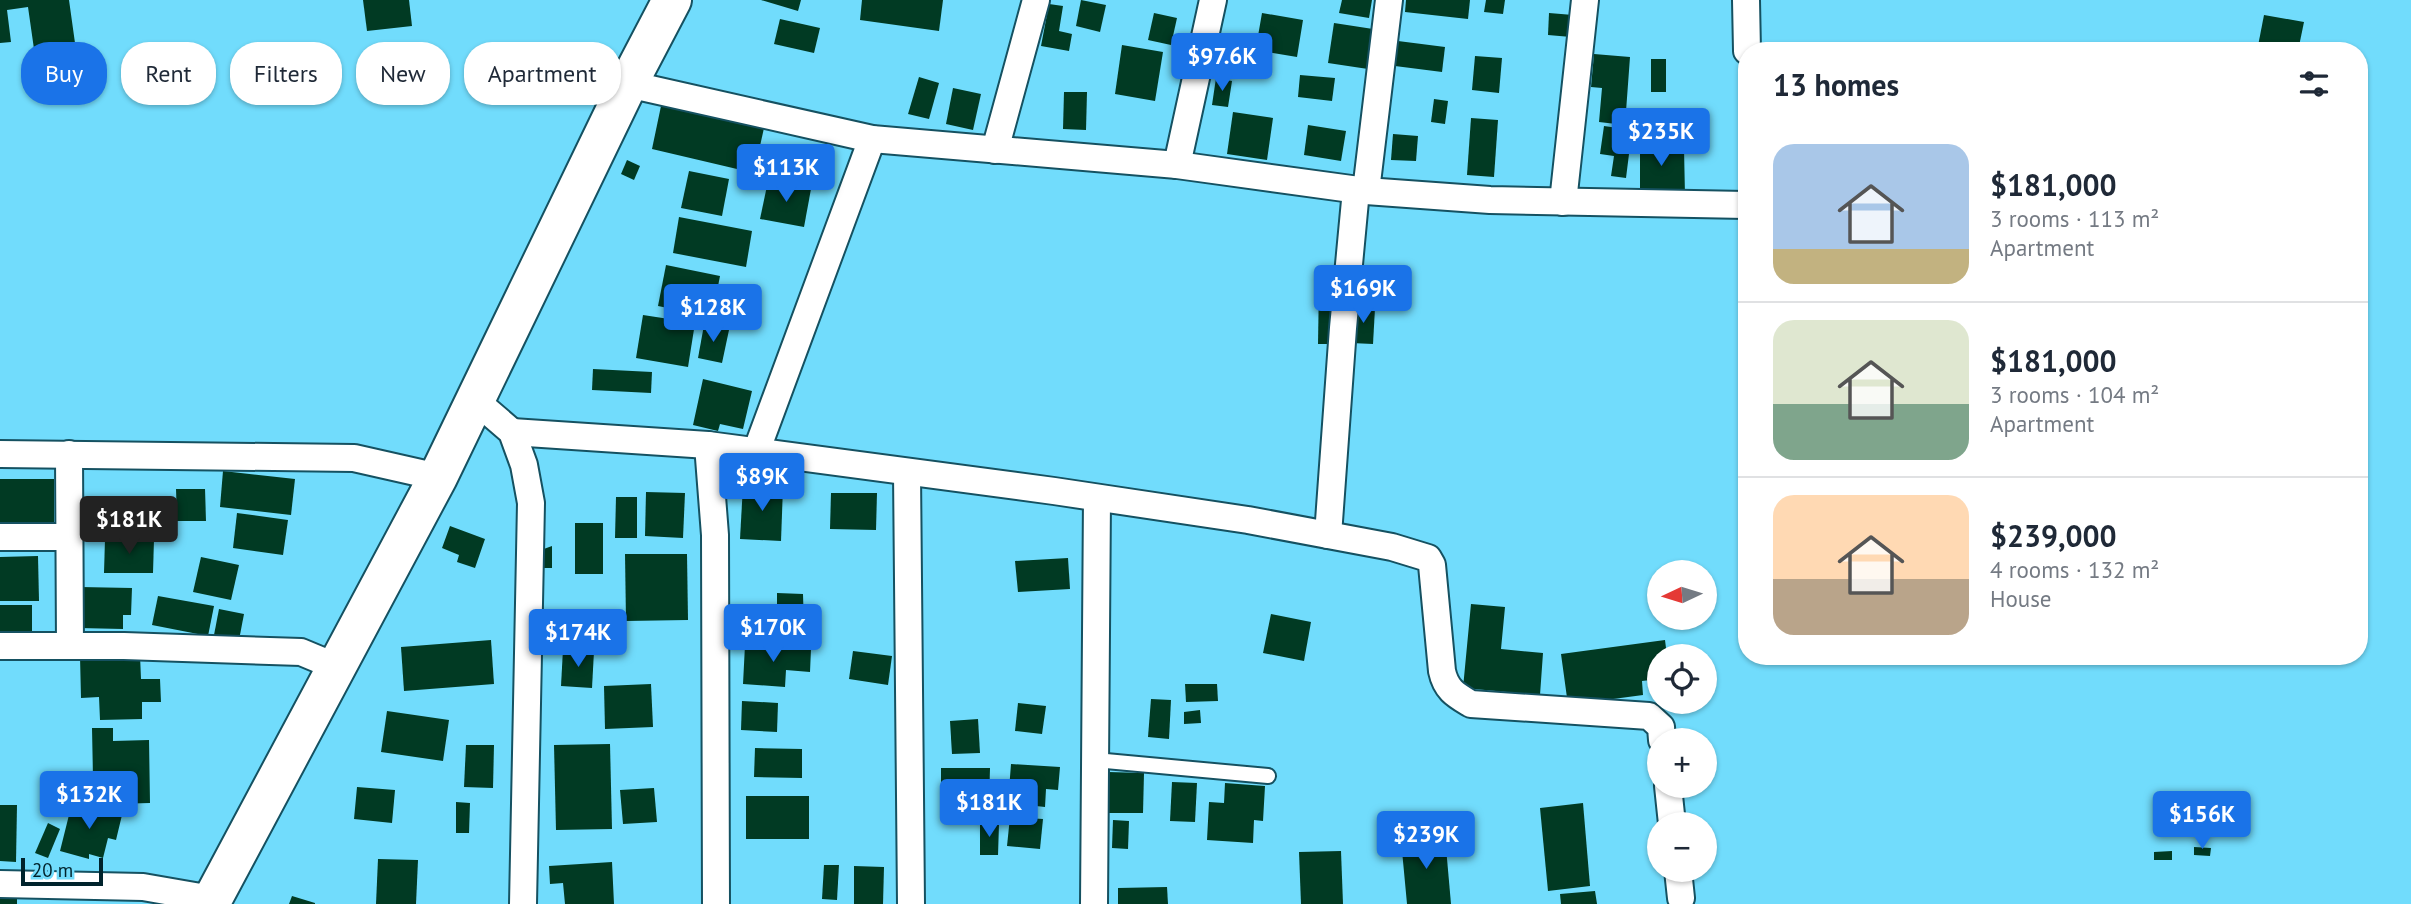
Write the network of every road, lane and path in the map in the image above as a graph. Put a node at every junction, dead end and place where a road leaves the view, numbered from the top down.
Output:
1 (672, 0) edge
2 (1036, 0) edge
3 (1213, 0) edge
4 (1389, 0) edge
5 (1585, 0) edge
6 (1746, 0) edge
7 (1747, 42) edge
8 (628, 84) junction
9 (872, 139) junction
10 (995, 150) junction
11 (1177, 165) junction
12 (1361, 191) junction
13 (1563, 202) junction
14 (1738, 205) edge
15 (476, 401) junction
16 (512, 432) junction
17 (708, 445) junction
18 (756, 452) junction
19 (0, 454) edge
20 (69, 454) junction
21 (907, 472) junction
22 (438, 477) junction
23 (1097, 498) junction
24 (1328, 535) junction
25 (0, 537) edge
26 (69, 537) junction
27 (0, 646) edge
28 (69, 646) junction
29 (337, 667) junction
30 (1661, 728) edge
31 (1095, 760) junction
32 (1268, 776) dead end
33 (1679, 882) edge
34 (0, 884) edge
35 (1681, 898) dead end
36 (211, 902) edge
37 (523, 904) edge
38 (716, 904) edge
39 (911, 904) edge
40 (1094, 904) edge

1 - 8 street
2 - 10 street
3 - 11 street
4 - 12 street
5 - 13 street
6 - 7 street
8 - 9 street
8 - 15 street
9 - 10 street
9 - 18 street
10 - 11 street
11 - 12 street
12 - 13 street
12 - 24 street
13 - 14 street
15 - 16 street
15 - 22 street
16 - 17 street
16 - 37 street
17 - 18 street
17 - 38 street
18 - 21 street
19 - 20 street
20 - 22 street
20 - 26 street
21 - 23 street
21 - 39 street
22 - 29 street
23 - 24 street
23 - 31 street
24 - 30 street
25 - 26 street
26 - 28 street
27 - 28 street
28 - 29 street
29 - 36 street
31 - 32 lane
31 - 40 street
33 - 35 street
34 - 36 street

